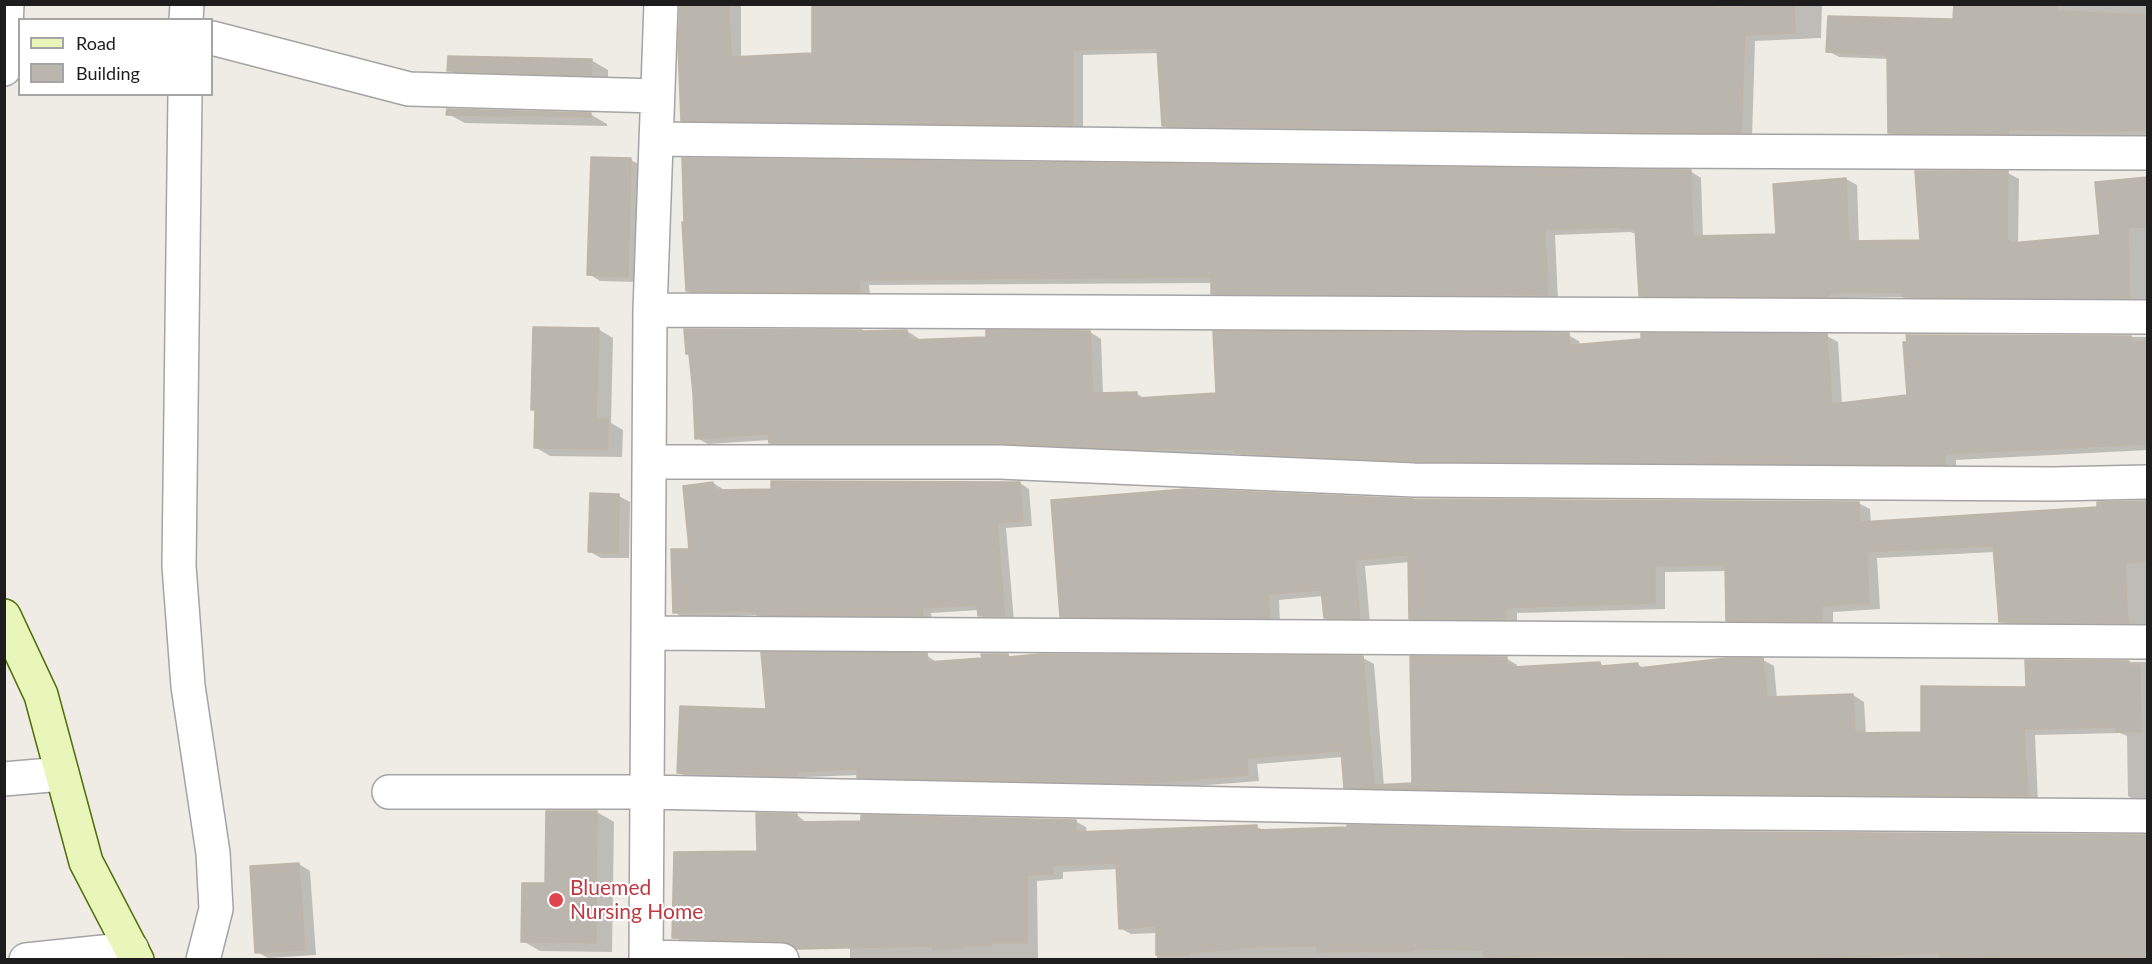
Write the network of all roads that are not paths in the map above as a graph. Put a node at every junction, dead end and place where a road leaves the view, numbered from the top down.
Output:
1 (7, 4) edge
2 (661, 4) edge
3 (213, 38) edge
4 (4, 69) edge
5 (186, 96) edge
6 (657, 96) junction
7 (656, 139) junction
8 (2148, 153) edge
9 (650, 310) junction
10 (2148, 317) edge
11 (649, 462) junction
12 (2148, 482) edge
13 (4, 616) edge
14 (648, 633) junction
15 (2148, 642) edge
16 (62, 774) junction
17 (4, 779) edge
18 (389, 792) dead end
19 (647, 792) junction
20 (2148, 816) edge
21 (134, 955) edge
22 (646, 958) edge
23 (26, 960) edge
24 (203, 960) edge
25 (782, 960) edge

1 - 4 street
2 - 6 street
3 - 6 street
5 - 24 street
6 - 7 street
7 - 8 street
7 - 9 street
9 - 10 street
9 - 11 street
11 - 12 street
11 - 14 street
13 - 16 street
14 - 15 street
14 - 19 street
16 - 17 street
16 - 21 street
18 - 19 street
19 - 20 street
19 - 22 street
21 - 23 street
22 - 25 street

